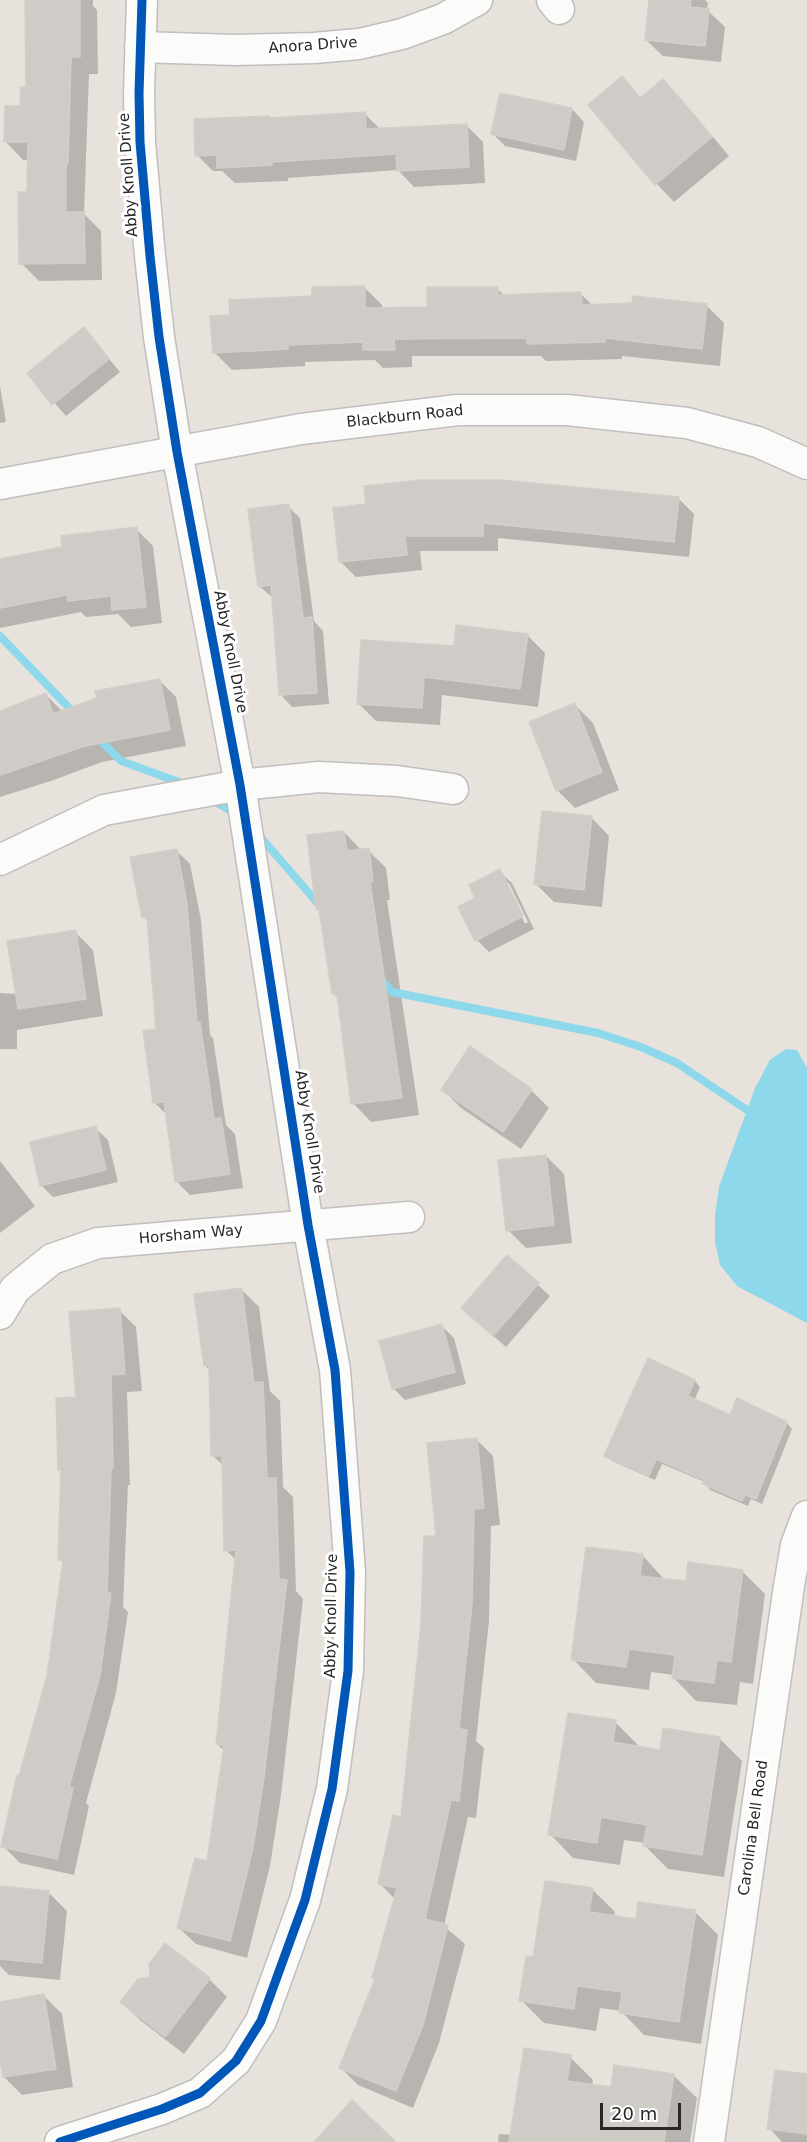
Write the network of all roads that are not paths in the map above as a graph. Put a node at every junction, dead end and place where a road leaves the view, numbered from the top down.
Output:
1 (142, 0) edge
2 (477, 0) edge
3 (140, 47) junction
4 (177, 452) junction
5 (807, 464) edge
6 (0, 484) edge
7 (240, 785) junction
8 (453, 789) dead end
9 (0, 860) edge
10 (409, 1218) dead end
11 (308, 1225) junction
12 (0, 1314) edge
13 (807, 1516) edge
14 (60, 2142) edge
15 (709, 2142) edge

1 - 3 street, Abby Knoll Drive
2 - 3 street, Anora Drive
3 - 4 street, Abby Knoll Drive
4 - 5 street, Blackburn Road
4 - 6 street, Blackburn Road
4 - 7 street, Abby Knoll Drive
7 - 8 street
7 - 9 street
7 - 11 street, Abby Knoll Drive
10 - 11 street, Horsham Way
11 - 12 street, Horsham Way
11 - 14 street, Abby Knoll Drive
13 - 15 street, Carolina Bell Road

